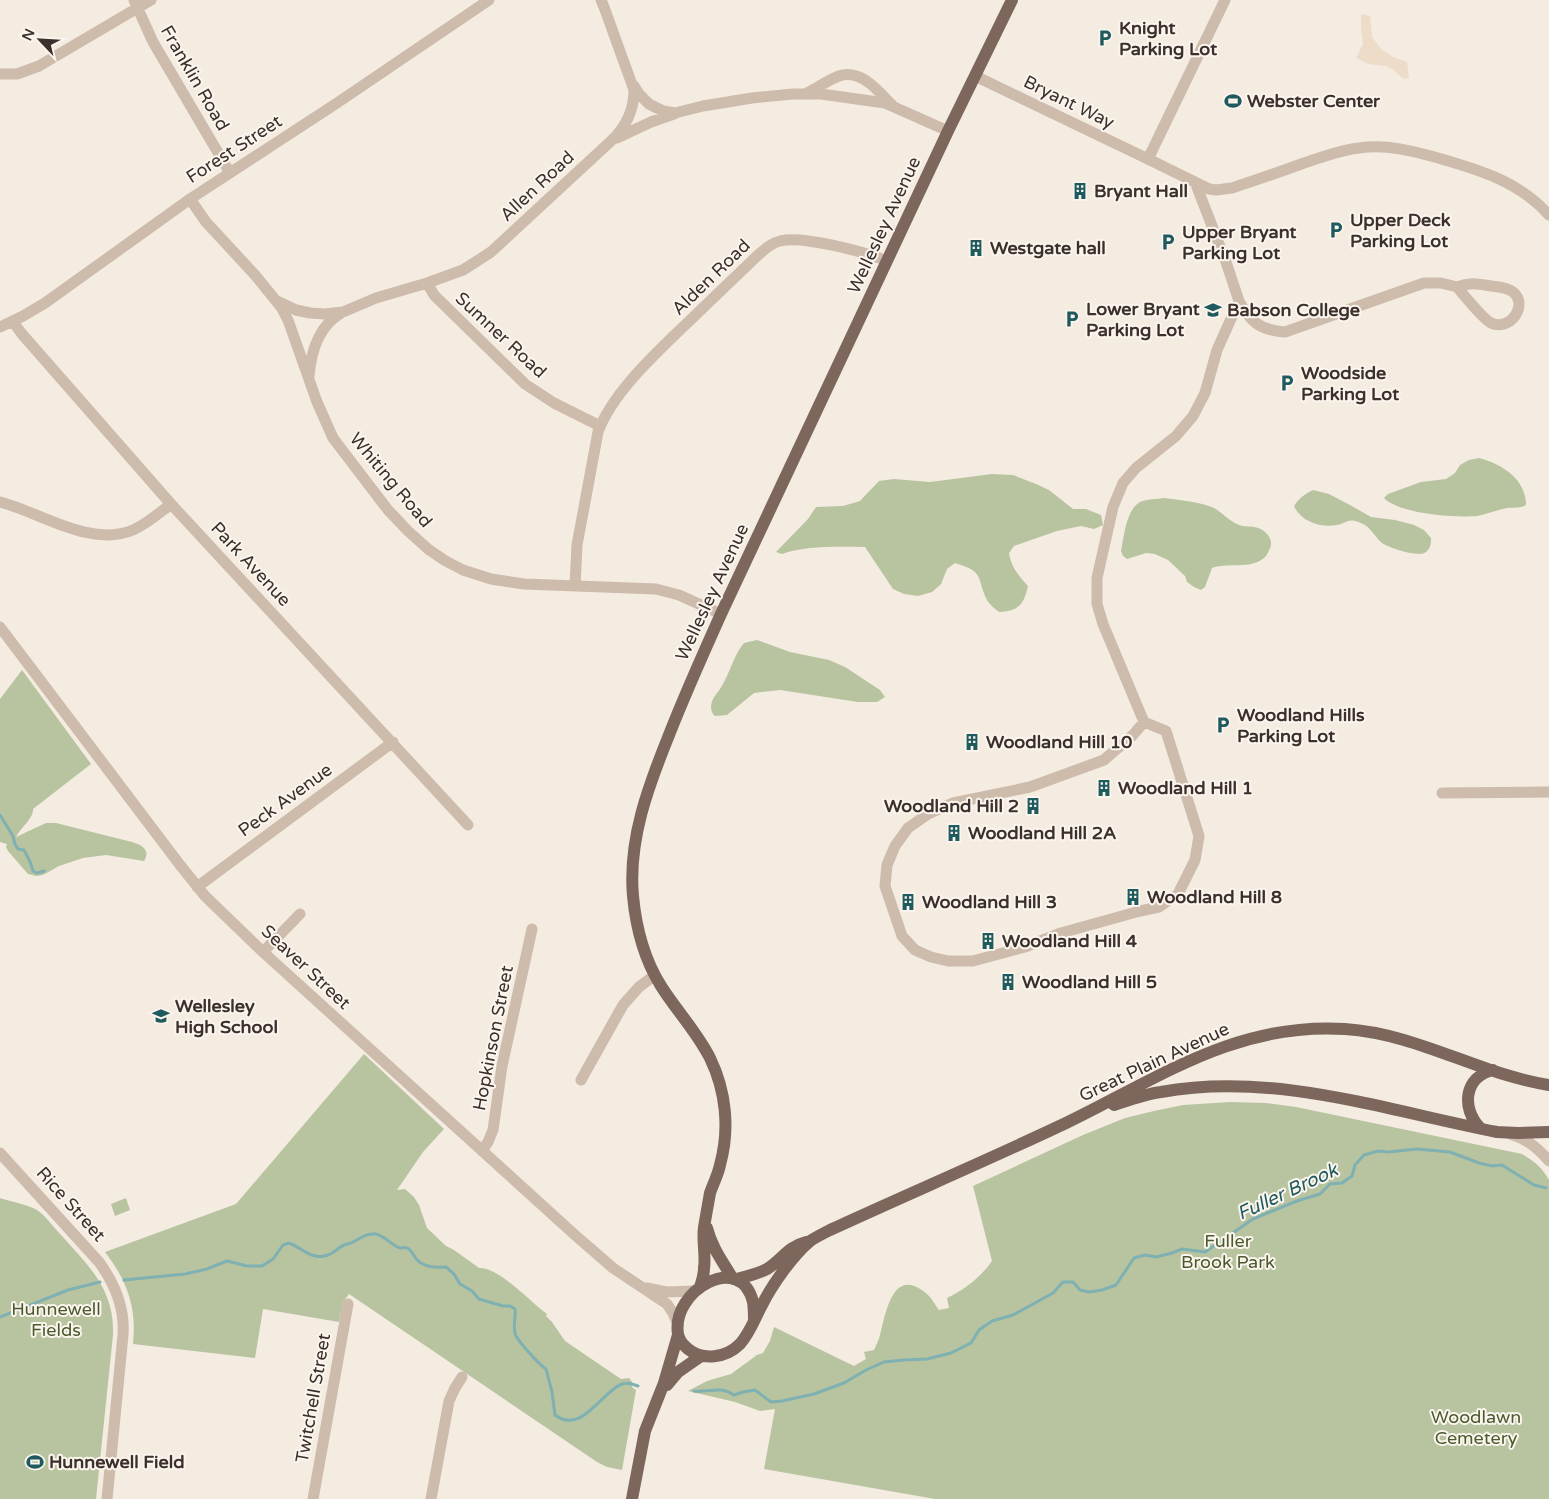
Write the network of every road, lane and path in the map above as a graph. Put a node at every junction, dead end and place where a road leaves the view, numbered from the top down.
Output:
1 (152, 0) edge
2 (489, 0) edge
3 (601, 0) edge
4 (1012, 0) edge
5 (1225, 0) edge
6 (136, 4) edge
7 (0, 74) edge
8 (975, 76) junction
9 (634, 85) junction
10 (807, 94) junction
11 (893, 106) junction
12 (675, 113) junction
13 (948, 131) junction
14 (611, 141) junction
15 (1148, 158) junction
16 (230, 173) junction
17 (1196, 182) junction
18 (190, 199) junction
19 (1549, 215) edge
20 (887, 261) junction
21 (427, 283) junction
22 (1457, 286) junction
23 (276, 300) junction
24 (1239, 301) junction
25 (343, 312) junction
26 (13, 322) junction
27 (0, 327) edge
28 (309, 381) junction
29 (600, 426) junction
30 (0, 502) edge
31 (172, 504) junction
32 (575, 586) junction
33 (721, 614) junction
34 (0, 627) edge
35 (1144, 722) junction
36 (393, 742) junction
37 (1549, 792) edge
38 (1442, 793) dead end
39 (468, 825) dead end
40 (197, 887) junction
41 (300, 914) dead end
42 (532, 929) dead end
43 (263, 952) junction
44 (655, 975) junction
45 (1493, 1070) junction
46 (580, 1080) dead end
47 (1549, 1085) edge
48 (1067, 1122) junction
49 (1480, 1128) junction
50 (1549, 1132) edge
51 (1506, 1133) junction
52 (482, 1151) junction
53 (0, 1153) edge
54 (1549, 1162) edge
55 (705, 1220) junction
56 (810, 1241) junction
57 (735, 1279) junction
58 (639, 1285) junction
59 (697, 1289) junction
60 (348, 1304) dead end
61 (754, 1321) junction
62 (678, 1330) junction
63 (701, 1356) junction
64 (462, 1377) dead end
65 (659, 1395) junction
66 (107, 1499) edge
67 (313, 1499) edge
68 (431, 1499) edge
69 (632, 1499) edge

1 - 6 street
2 - 16 street, Forest Street
3 - 9 street, Allen Road
4 - 8 main road, Wellesley Avenue
5 - 15 street
6 - 7 street
6 - 16 street, Franklin Road
8 - 13 main road, Wellesley Avenue
8 - 15 street, Bryant Way
9 - 12 street
9 - 14 street, Allen Road
10 - 11 street
10 - 11 street
10 - 12 street
11 - 13 street
12 - 14 street
13 - 20 main road, Wellesley Avenue
14 - 21 street, Allen Road
15 - 17 street, Bryant Way
16 - 18 street, Forest Street
17 - 19 street, Bryant Way
17 - 24 street
18 - 23 street, Whiting Road
18 - 26 street, Forest Street
20 - 29 street, Alden Road
20 - 33 main road, Wellesley Avenue
21 - 25 street, Allen Road
21 - 29 street, Sumner Road
22 - 22 street
22 - 24 street
23 - 25 street, Allen Road
23 - 28 street, Whiting Road
24 - 35 street
25 - 28 street, Allen Road
26 - 27 street, Forest Street
26 - 31 street, Park Avenue
28 - 32 street, Whiting Road
29 - 32 street
30 - 31 street
31 - 36 street, Park Avenue
32 - 33 street, Whiting Road
33 - 44 main road, Wellesley Avenue
34 - 40 street, Seaver Street
35 - 35 street
36 - 39 street, Park Avenue
36 - 40 street, Peck Avenue
37 - 38 street
40 - 43 street, Seaver Street
41 - 43 street
42 - 52 street, Hopkinson Street
43 - 52 street, Seaver Street
44 - 46 street
44 - 55 main road, Wellesley Avenue
45 - 47 main road, Great Plain Avenue
45 - 48 main road, Great Plain Avenue
45 - 49 main road
48 - 49 main road, Great Plain Avenue
48 - 56 main road, Great Plain Avenue
49 - 51 main road, Great Plain Avenue
50 - 51 main road, Great Plain Avenue
51 - 54 street
52 - 58 street, Seaver Street
53 - 66 street, Rice Street
55 - 57 main road, Wellesley Avenue
55 - 59 main road, Wellesley Avenue
56 - 57 main road, Great Plain Avenue
56 - 61 main road, Great Plain Avenue
57 - 59 main road
57 - 61 main road
58 - 59 street, Seaver Street
58 - 62 street, Seaver Street
59 - 62 main road
60 - 67 street, Twitchell Street
61 - 63 main road
62 - 63 main road
62 - 65 main road
63 - 65 main road
64 - 68 street
65 - 69 main road

